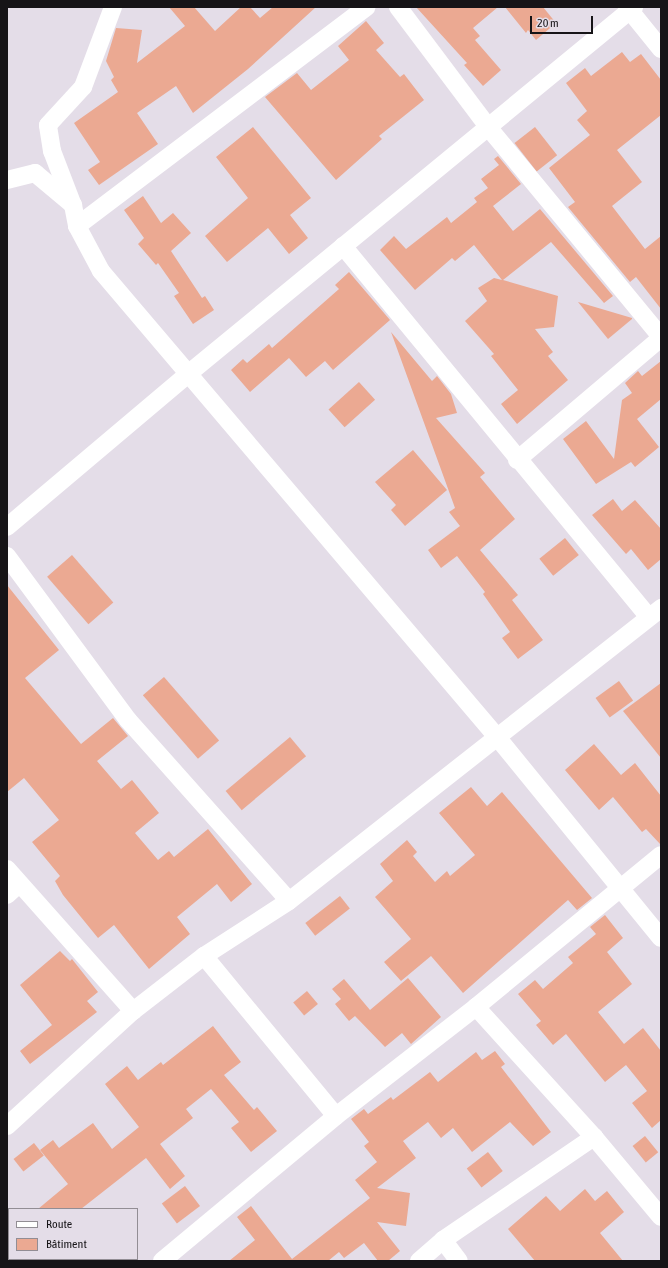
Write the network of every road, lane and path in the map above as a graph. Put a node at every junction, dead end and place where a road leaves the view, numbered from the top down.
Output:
1 (113, 7) edge
2 (366, 7) edge
3 (398, 7) edge
4 (630, 8) edge
5 (661, 49) edge
6 (488, 128) junction
7 (7, 180) edge
8 (73, 205) junction
9 (77, 226) junction
10 (343, 246) junction
11 (661, 338) edge
12 (188, 374) junction
13 (517, 460) junction
14 (7, 527) edge
15 (7, 556) edge
16 (655, 613) edge
17 (497, 737) junction
18 (661, 855) edge
19 (7, 869) edge
20 (620, 888) junction
21 (13, 890) edge
22 (289, 901) junction
23 (661, 938) edge
24 (204, 956) junction
25 (476, 1007) junction
26 (133, 1011) junction
27 (336, 1116) junction
28 (7, 1126) edge
29 (594, 1137) junction
30 (661, 1218) edge
31 (443, 1240) junction
32 (162, 1261) edge
33 (419, 1261) edge
34 (459, 1261) edge

1 - 8 street
2 - 9 street
3 - 6 street
4 - 5 street
4 - 6 street
6 - 10 street
6 - 11 street
7 - 8 street
8 - 9 street
9 - 12 street
10 - 12 street
10 - 13 street
11 - 13 street
12 - 14 street
12 - 17 street
13 - 16 street
15 - 22 street
16 - 17 street
17 - 20 street
17 - 22 street
18 - 20 street
19 - 21 street
20 - 23 street
20 - 25 street
21 - 26 street
22 - 24 street
24 - 26 street
24 - 27 street
25 - 27 street
25 - 29 street
26 - 28 street
27 - 32 street
29 - 30 street
29 - 31 street
31 - 33 street
31 - 34 street

